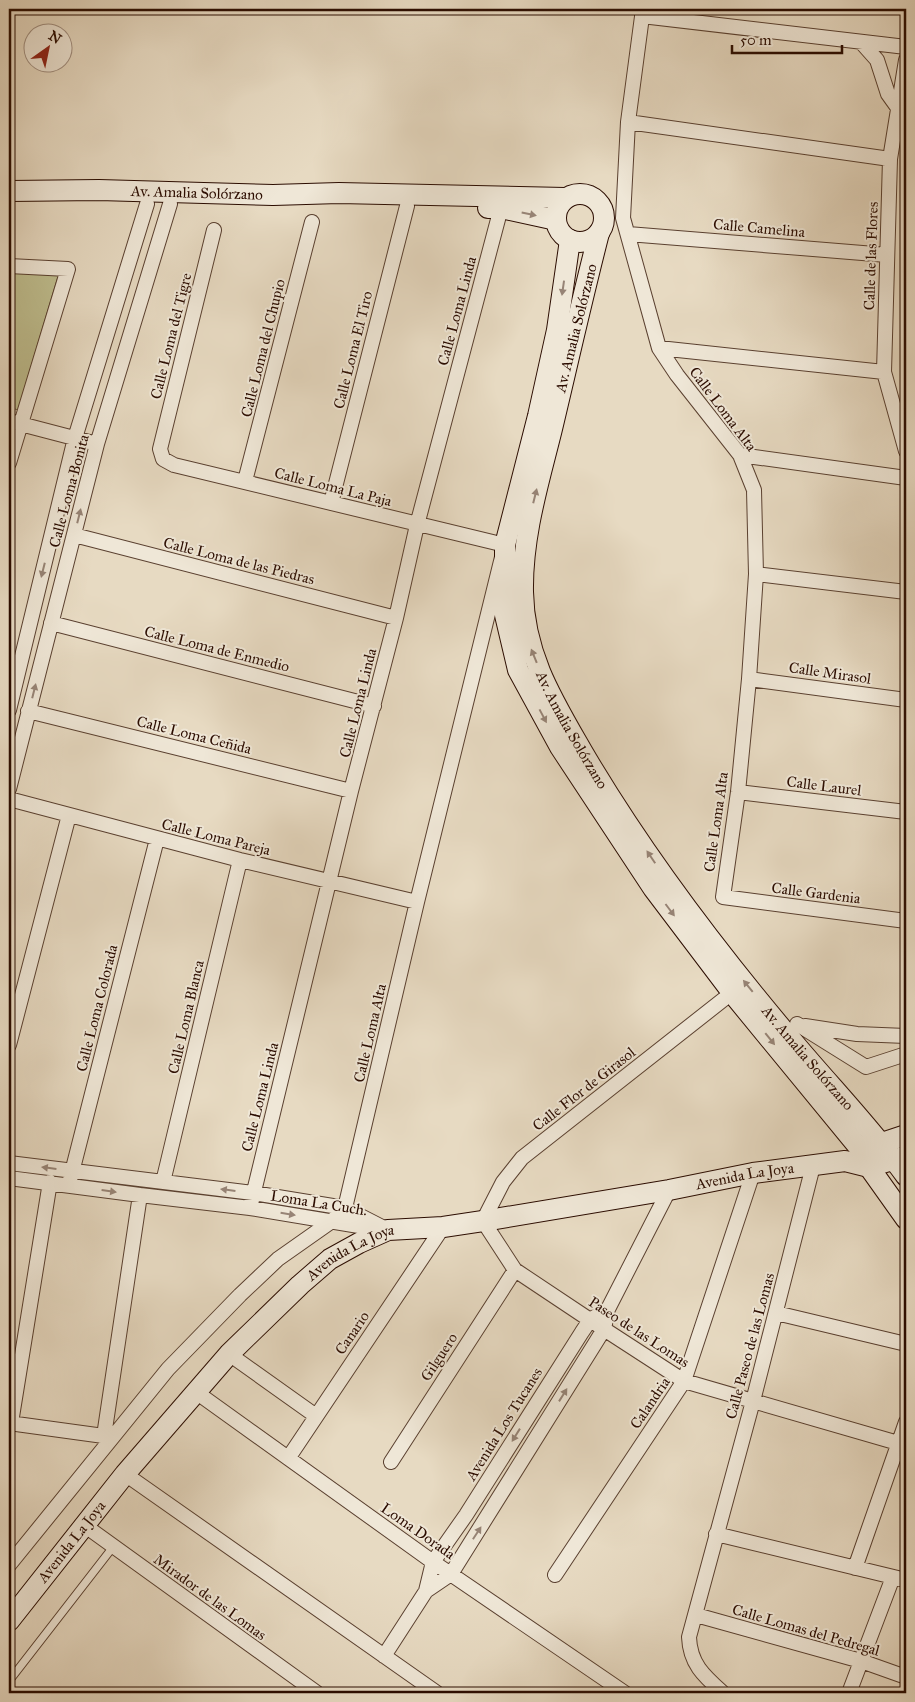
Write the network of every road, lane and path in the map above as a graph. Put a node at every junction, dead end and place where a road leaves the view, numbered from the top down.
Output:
1 (642, 12) edge
2 (861, 42) junction
3 (906, 47) edge
4 (906, 60) edge
5 (898, 108) junction
6 (628, 122) junction
7 (890, 159) junction
8 (9, 191) edge
9 (565, 198) junction
10 (9, 204) edge
11 (147, 204) junction
12 (170, 204) junction
13 (407, 206) junction
14 (501, 208) junction
15 (556, 220) junction
16 (312, 222) dead end
17 (214, 230) dead end
18 (599, 233) junction
19 (628, 234) junction
20 (570, 240) junction
21 (887, 255) junction
22 (9, 266) edge
23 (659, 348) junction
24 (884, 372) junction
25 (15, 423) edge
26 (75, 438) junction
27 (97, 444) junction
28 (160, 450) joint
29 (906, 452) edge
30 (740, 455) junction
31 (9, 463) edge
32 (906, 478) edge
33 (245, 481) junction
34 (331, 503) junction
35 (417, 524) junction
36 (74, 535) junction
37 (505, 545) junction
38 (756, 574) junction
39 (906, 592) edge
40 (396, 618) junction
41 (51, 623) junction
42 (750, 679) junction
43 (906, 700) edge
44 (374, 706) junction
45 (9, 710) edge
46 (28, 711) junction
47 (9, 789) edge
48 (351, 791) junction
49 (738, 792) junction
50 (9, 799) edge
51 (906, 812) edge
52 (68, 815) junction
53 (157, 839) junction
54 (240, 860) junction
55 (330, 882) junction
56 (722, 897) joint
57 (417, 902) junction
58 (906, 921) edge
59 (724, 999) dead end
60 (906, 1036) edge
61 (9, 1045) edge
62 (906, 1054) edge
63 (906, 1135) edge
64 (882, 1143) junction
65 (858, 1159) junction
66 (9, 1163) edge
67 (902, 1164) edge
68 (813, 1166) junction
69 (72, 1170) junction
70 (753, 1173) junction
71 (9, 1178) edge
72 (50, 1182) junction
73 (163, 1182) junction
74 (69, 1185) junction
75 (669, 1190) junction
76 (253, 1193) junction
77 (140, 1196) junction
78 (250, 1208) junction
79 (345, 1208) junction
80 (906, 1218) edge
81 (332, 1221) junction
82 (484, 1221) junction
83 (443, 1227) junction
84 (388, 1230) junction
85 (515, 1270) junction
86 (608, 1309) junction
87 (776, 1313) junction
88 (590, 1320) junction
89 (604, 1329) junction
90 (906, 1344) edge
91 (229, 1354) junction
92 (684, 1381) junction
93 (196, 1392) junction
94 (753, 1402) junction
95 (316, 1416) junction
96 (906, 1422) edge
97 (10, 1423) edge
98 (108, 1437) junction
99 (898, 1443) junction
100 (289, 1457) junction
101 (391, 1462) dead end
102 (125, 1474) junction
103 (84, 1525) junction
104 (716, 1534) junction
105 (113, 1547) junction
106 (433, 1562) junction
107 (9, 1565) edge
108 (855, 1568) junction
109 (451, 1574) junction
110 (555, 1576) dead end
111 (900, 1579) edge
112 (426, 1590) junction
113 (696, 1616) junction
114 (9, 1620) edge
115 (384, 1656) junction
116 (861, 1661) junction
117 (906, 1677) edge
118 (9, 1681) edge
119 (317, 1693) edge
120 (437, 1693) edge
121 (625, 1693) edge
122 (723, 1693) edge
123 (849, 1693) edge

1 - 2 street
1 - 6 street, Calle Loma Alta
2 - 3 street
2 - 5 street
4 - 5 street, Calle de las Flores
5 - 7 street, Calle de las Flores
6 - 7 street
6 - 19 street, Calle Loma Alta
7 - 21 street, Calle de las Flores
8 - 9 main road, Av. Amalia Solórzano
9 - 15 main road
9 - 18 main road
10 - 11 main road, Av. Amalia Solórzano
11 - 12 main road, Av. Amalia Solórzano
11 - 26 street, Calle Loma Bonita
12 - 13 main road, Av. Amalia Solórzano
12 - 27 street, Calle Loma Bonita
13 - 14 main road, Av. Amalia Solórzano
13 - 34 street, Calle Loma El Tiro
14 -> 15 main road, Av. Amalia Solórzano
14 - 35 street, Calle Loma Linda
15 - 20 main road
16 - 33 street, Calle Loma del Chupio
17 - 28 street, Calle Loma del Tigre
18 - 20 main road
64 -> 18 main road, Av. Amalia Solórzano
19 - 21 street, Calle Camelina
19 - 23 street, Calle Loma Alta
20 -> 37 main road, Av. Amalia Solórzano
21 - 24 street, Calle de las Flores
22 - 25 street
23 - 24 street
23 - 30 street, Calle Loma Alta
24 - 29 street, Calle de las Flores
25 - 26 street
25 - 31 street
26 - 27 street
26 -> 45 street, Calle Loma Bonita
36 -> 27 street, Calle Loma Bonita
28 - 33 street, Calle Loma La Paja
30 - 32 street
30 - 38 street, Calle Loma Alta
33 - 34 street, Calle Loma La Paja
34 - 35 street, Calle Loma La Paja
35 - 37 street, Calle Loma La Paja
35 - 40 street, Calle Loma Linda
36 - 40 street, Calle Loma de las Piedras
36 - 41 street, Calle Loma Bonita
37 - 57 street, Calle Loma Alta
37 -> 65 main road, Av. Amalia Solórzano
38 - 39 street
38 - 42 street, Calle Loma Alta
40 - 44 street, Calle Loma Linda
41 - 44 street, Calle Loma de Enmedio
46 -> 41 street, Calle Loma Bonita
42 - 43 street, Calle Mirasol
42 - 49 street, Calle Loma Alta
44 - 48 street, Calle Loma Linda
46 - 47 street, Calle Loma Bonita
46 - 48 street, Calle Loma Ceñida
48 - 55 street, Calle Loma Linda
49 - 51 street, Calle Laurel
49 - 56 street, Calle Loma Alta
50 - 52 street, Calle Loma Pareja
52 - 53 street, Calle Loma Pareja
52 - 61 street
53 - 54 street, Calle Loma Pareja
53 - 69 street, Calle Loma Colorada
54 - 55 street, Calle Loma Pareja
54 - 73 street, Calle Loma Blanca
55 - 57 street, Calle Loma Pareja
55 - 76 street, Calle Loma Linda
56 - 58 street, Calle Gardenia
57 - 79 street, Calle Loma Alta
59 - 82 street, Calle Flor de Girasol
60 - 62 street
63 - 64 main road, Avenida La Joya
64 - 65 main road, Avenida La Joya
64 - 67 main road, Av. Amalia Solórzano
65 - 67 main road, Avenida La Joya
65 - 68 main road, Avenida La Joya
65 - 80 main road, Av. Amalia Solórzano
69 -> 66 street, Loma La Cuch.
68 - 70 main road, Avenida La Joya
68 - 87 street, Calle Paseo de las Lomas
69 - 73 street, Loma La Cuch.
69 - 74 street, Calle Loma Colorada
70 - 75 main road, Avenida La Joya
70 - 92 street, Calandria
71 - 72 street, Loma La Cuch.
72 - 74 street, Loma La Cuch.
72 - 97 street
76 -> 73 street, Loma La Cuch.
74 -> 77 street, Loma La Cuch.
75 - 82 main road, Avenida La Joya
75 - 86 street
76 - 78 street, Calle Loma Linda
76 - 79 street, Loma La Cuch.
77 - 78 street, Loma La Cuch.
77 - 98 street
78 -> 81 street, Loma La Cuch.
79 - 81 street
79 - 84 street, Loma La Cuch.
81 - 84 street, Loma La Cuch.
81 - 98 street
82 - 83 main road, Avenida La Joya
82 - 85 street, Paseo de las Lomas
83 - 84 main road, Avenida La Joya
83 - 95 street, Canario
84 - 91 main road, Avenida La Joya
85 - 88 street, Paseo de las Lomas
85 - 101 street, Gilguero
86 - 88 street, Avenida Los Tucanes
86 - 89 street
87 - 90 street
87 - 94 street, Calle Paseo de las Lomas
88 - 89 street, Paseo de las Lomas
88 -> 106 street, Avenida Los Tucanes
89 - 92 street, Paseo de las Lomas
109 -> 89 street
91 - 93 main road, Avenida La Joya
91 - 95 street
92 - 94 street, Paseo de las Lomas
92 - 110 street, Calandria
93 - 100 street, Loma Dorada
93 - 102 main road, Avenida La Joya
94 - 99 street, Paseo de las Lomas
94 - 104 street, Calle Paseo de las Lomas
95 - 100 street, Canario
96 - 99 street
97 - 98 street
98 - 107 street
99 - 108 street
100 - 106 street, Loma Dorada
102 - 103 main road, Avenida La Joya
102 - 115 street
103 - 105 street, Mirador de las Lomas
103 - 114 main road, Avenida La Joya
104 - 108 street
104 - 113 street, Calle Paseo de las Lomas
105 - 118 lane
105 - 119 street, Mirador de las Lomas
106 - 109 street, Loma Dorada
106 - 112 street
108 - 111 street
109 - 112 street
109 - 121 street, Loma Dorada
111 - 116 street
112 - 115 street
113 - 116 street, Calle Lomas del Pedregal
113 - 122 street, Calle Paseo de las Lomas
115 - 120 street
116 - 117 street, Calle Lomas del Pedregal
116 - 123 street

